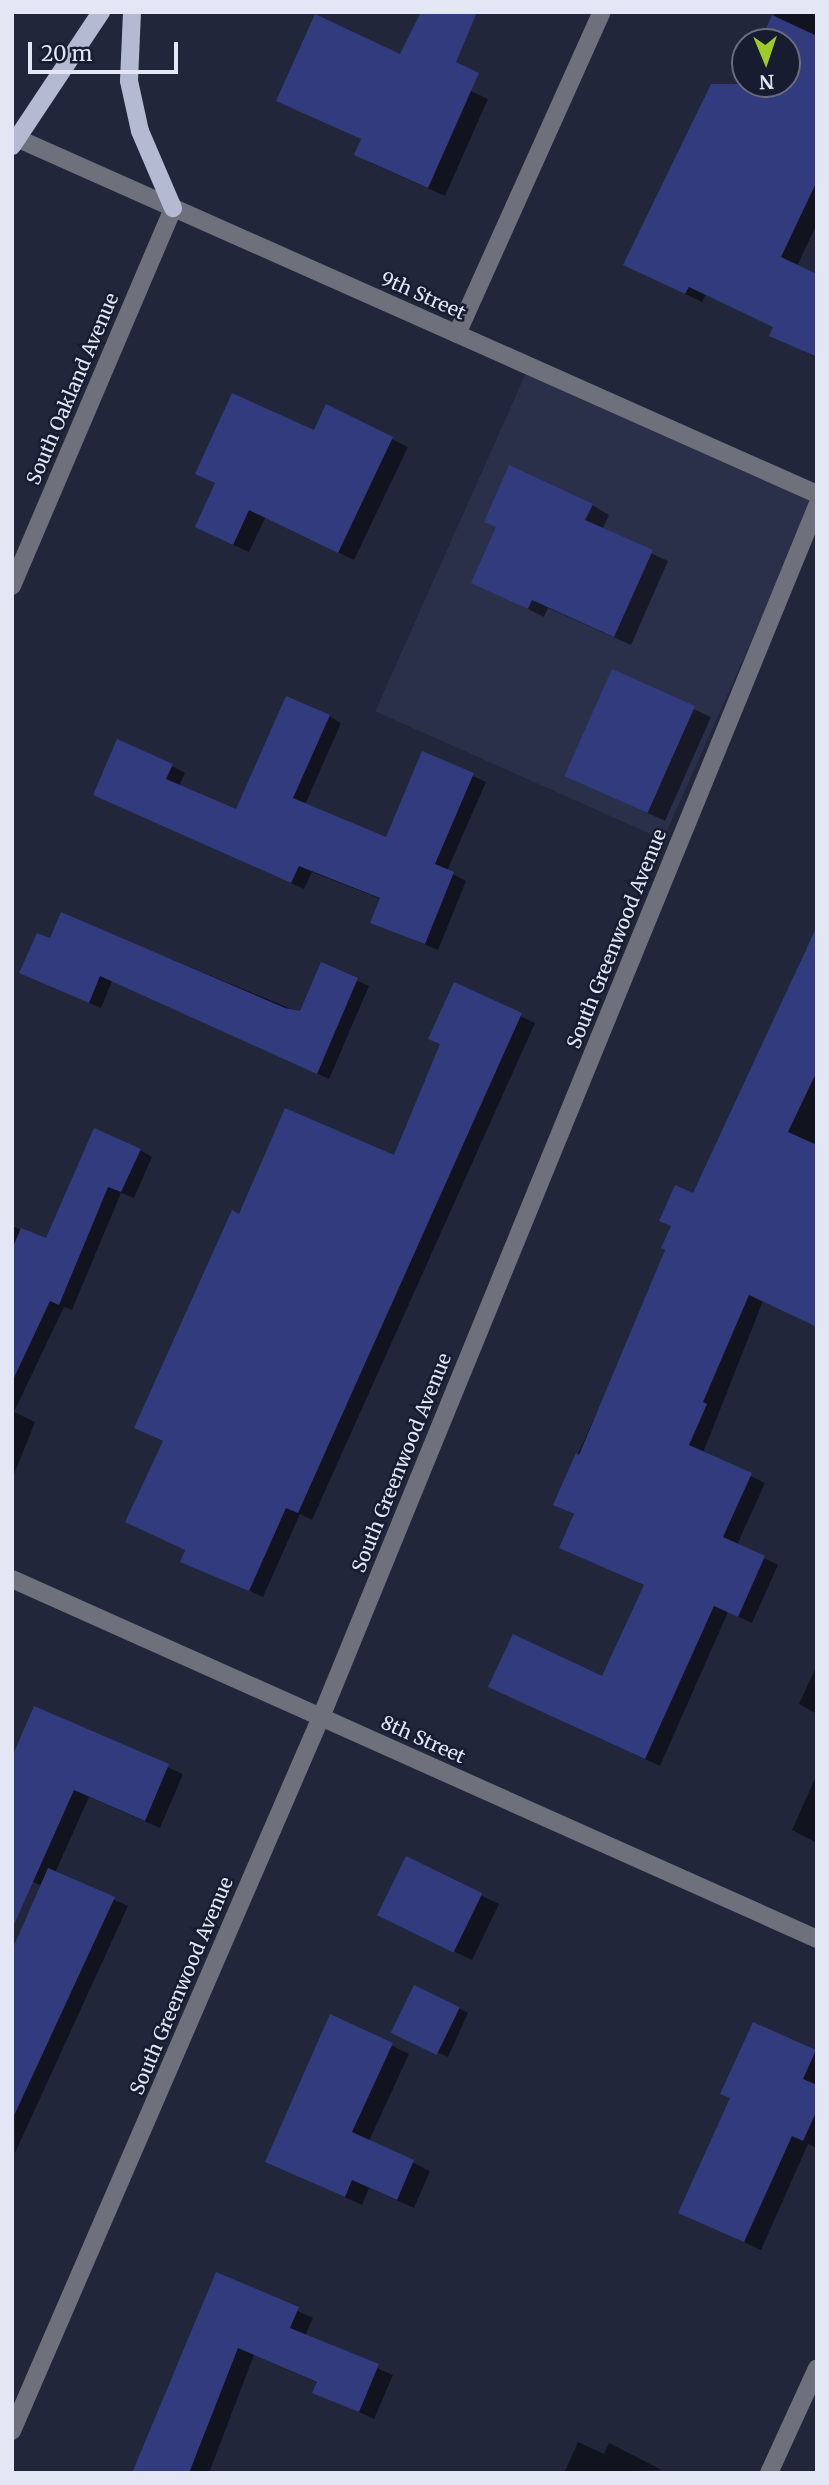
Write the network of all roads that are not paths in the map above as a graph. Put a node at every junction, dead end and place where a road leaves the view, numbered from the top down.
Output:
1 (101, 12) edge
2 (132, 12) edge
3 (602, 12) edge
4 (14, 140) edge
5 (173, 208) junction
6 (457, 334) junction
7 (817, 494) edge
8 (817, 506) edge
9 (12, 586) edge
10 (12, 1579) edge
11 (321, 1717) junction
12 (817, 1939) edge
13 (817, 2368) edge
14 (12, 2431) edge
15 (769, 2473) edge

1 - 4 main road
2 - 5 main road
3 - 6 street
4 - 5 street, 9th Street
5 - 6 street, 9th Street
5 - 9 street, South Oakland Avenue
6 - 7 street, 9th Street
8 - 11 street, South Greenwood Avenue
10 - 11 street, 8th Street
11 - 12 street, 8th Street
11 - 14 street, South Greenwood Avenue
13 - 15 street

